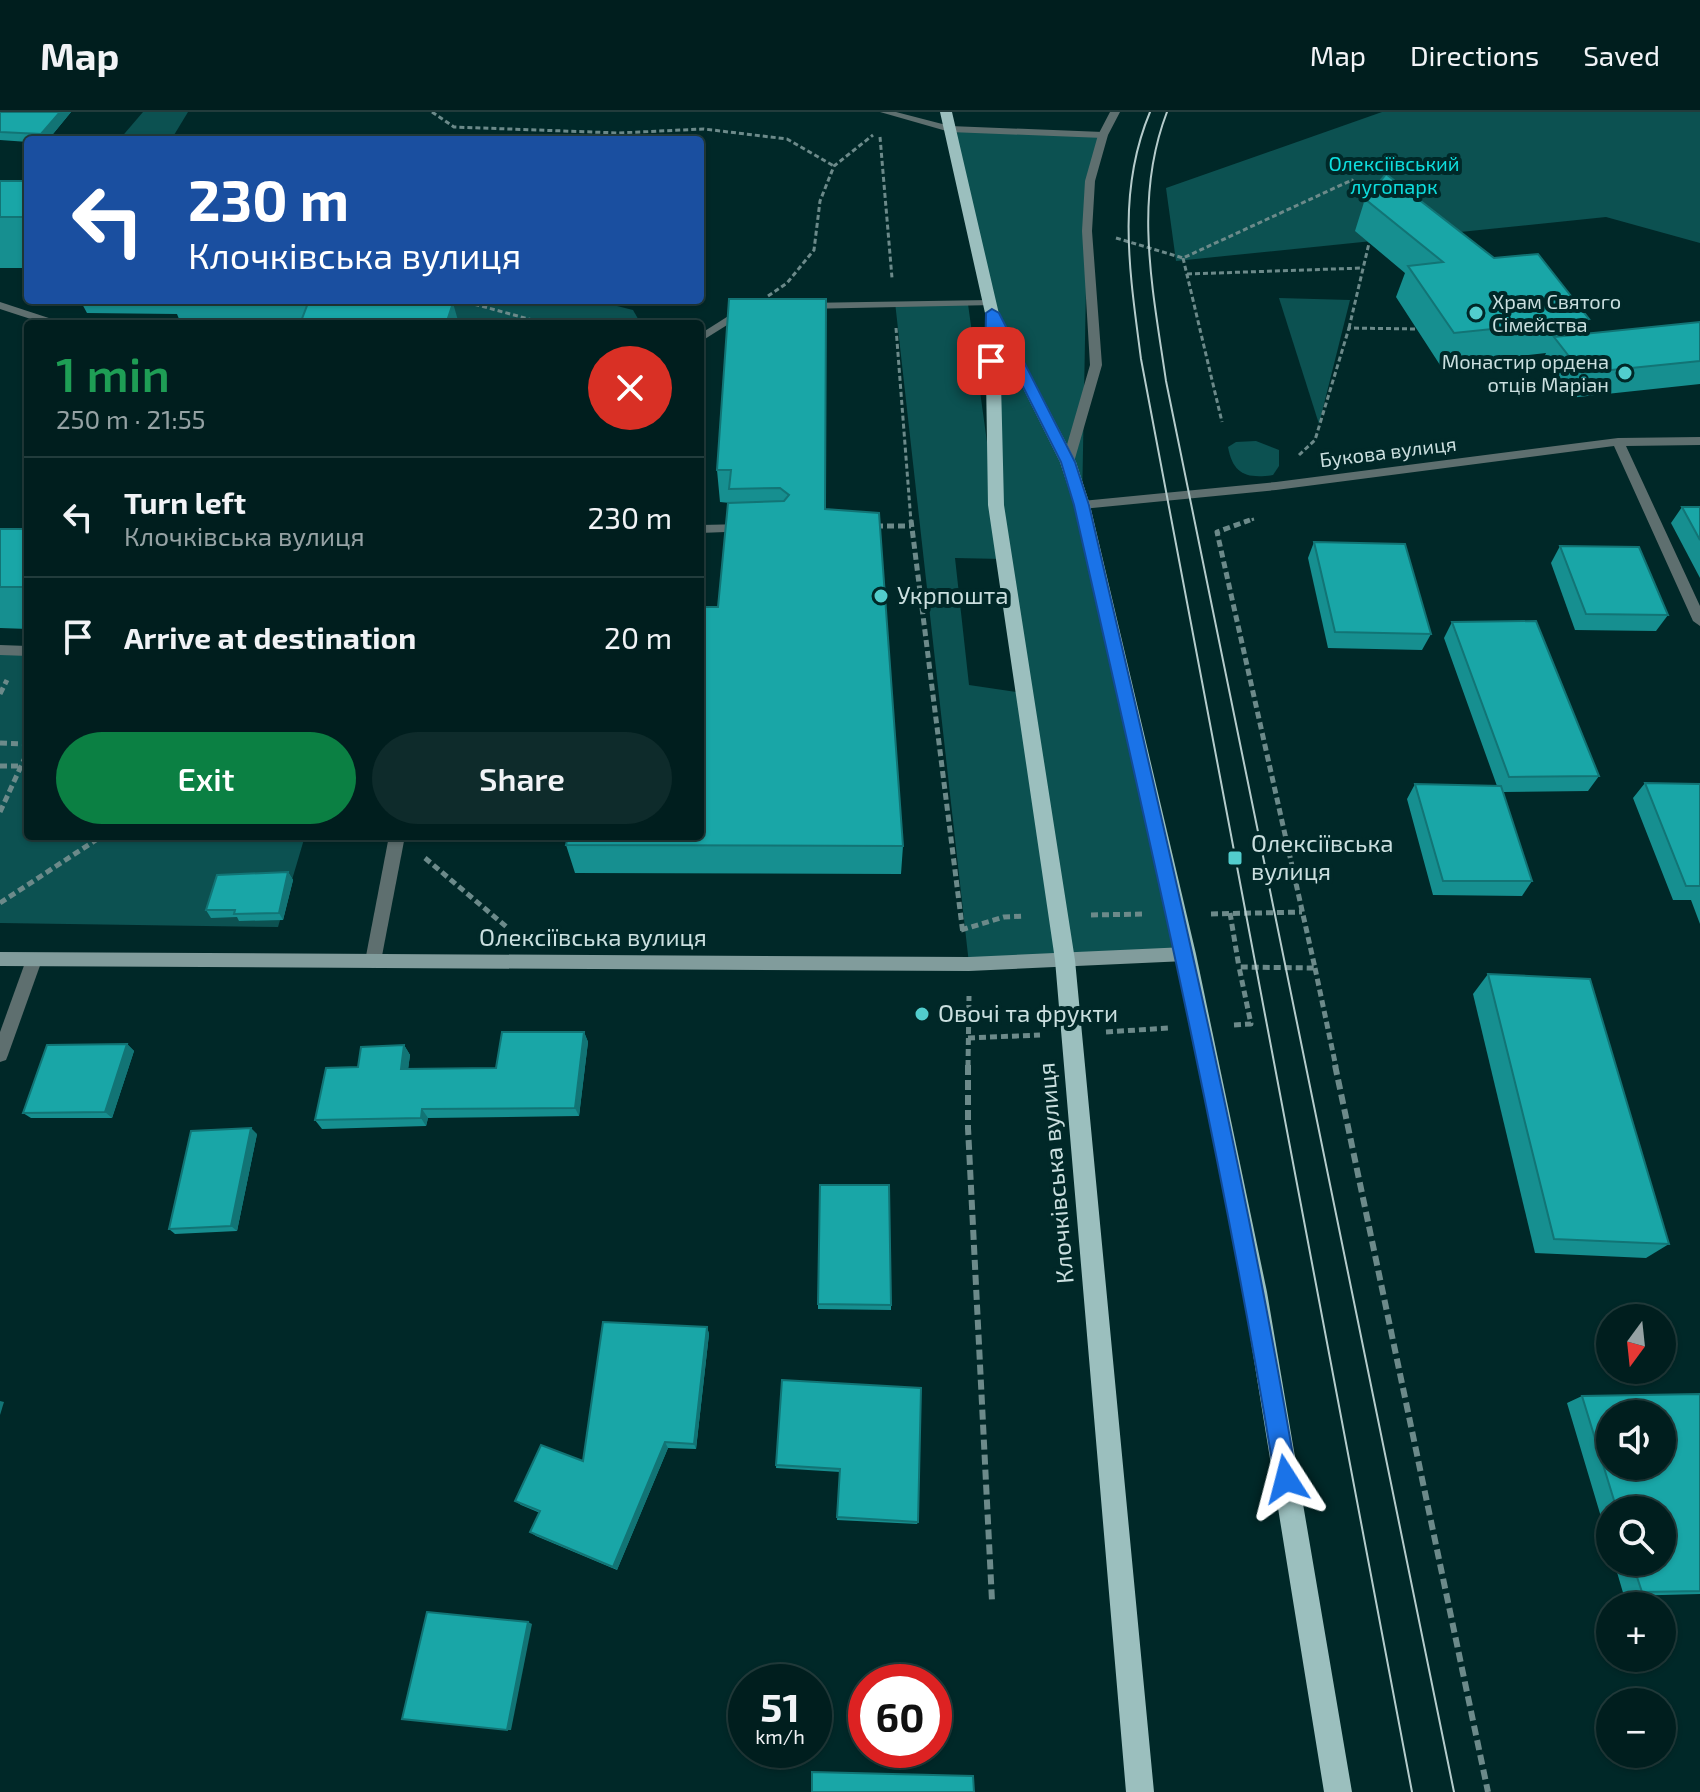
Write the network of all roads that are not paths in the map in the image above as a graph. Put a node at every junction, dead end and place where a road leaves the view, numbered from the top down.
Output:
1 (885, 112) edge
2 (946, 112) edge
3 (1115, 112) edge
4 (950, 129) junction
5 (1103, 135) junction
6 (0, 305) edge
7 (785, 307) edge
8 (760, 308) edge
9 (991, 308) junction
10 (45, 320) edge
11 (704, 336) edge
12 (1700, 441) edge
13 (1618, 442) junction
14 (1068, 462) junction
15 (1082, 505) junction
16 (754, 528) edge
17 (704, 529) edge
18 (1700, 621) edge
19 (0, 650) edge
20 (24, 651) edge
21 (396, 840) edge
22 (1186, 954) junction
23 (0, 959) edge
24 (34, 960) junction
25 (1065, 960) junction
26 (373, 961) junction
27 (0, 1055) edge
28 (1140, 1792) edge
29 (1338, 1792) edge

1 - 4 street
2 - 4 main road, Клочківська вулиця
3 - 5 street
4 - 5 street
4 - 9 main road, Клочківська вулиця
5 - 14 street
6 - 10 street
7 - 9 street
8 - 11 street
9 - 14 main road, Клочківська вулиця
9 - 25 main road, Клочківська вулиця
12 - 13 street, Букова вулиця
13 - 15 street, Букова вулиця
13 - 18 street
14 - 15 main road, Клочківська вулиця
15 - 22 main road, Клочківська вулиця
16 - 17 street
19 - 20 street
21 - 26 street
22 - 25 street, Олексіївська вулиця
22 - 29 main road, Клочківська вулиця
23 - 24 street, Олексіївська вулиця
24 - 26 street, Олексіївська вулиця
24 - 27 street
25 - 26 street, Олексіївська вулиця
25 - 28 main road, Клочківська вулиця

